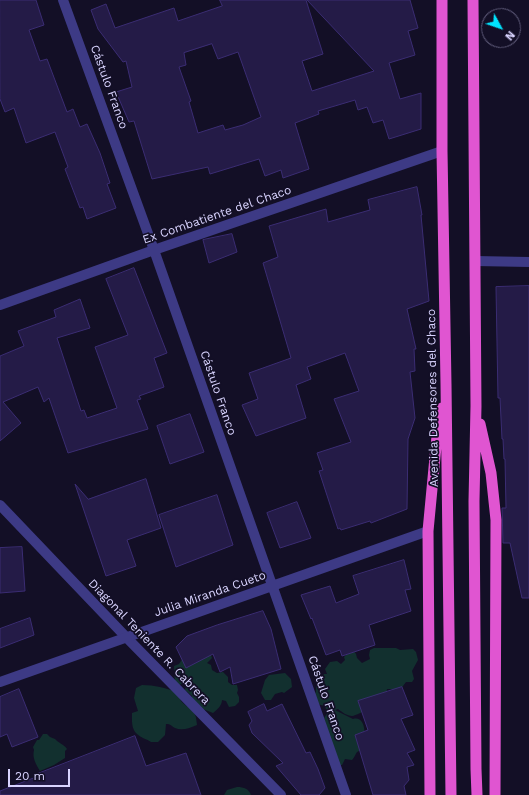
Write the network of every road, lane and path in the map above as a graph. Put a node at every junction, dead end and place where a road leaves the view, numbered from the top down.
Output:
1 (63, 0) edge
2 (442, 0) edge
3 (474, 0) edge
4 (442, 151) junction
5 (154, 250) junction
6 (475, 261) junction
7 (529, 262) edge
8 (0, 305) edge
9 (446, 384) junction
10 (476, 406) junction
11 (0, 505) edge
12 (428, 531) junction
13 (272, 586) junction
14 (126, 637) junction
15 (0, 682) edge
16 (281, 795) edge
17 (346, 795) edge
18 (430, 795) edge
19 (451, 795) edge
20 (477, 795) edge
21 (496, 795) edge

1 - 5 street, Cástulo Franco
2 - 4 highway, Avenida Defensores del Chaco
3 - 6 highway
4 - 5 street, Ex Combatiente del Chaco
4 - 9 highway, Avenida Defensores del Chaco
5 - 8 street, Ex Combatiente del Chaco
5 - 13 street, Cástulo Franco
6 - 7 street
6 - 10 highway
9 - 12 highway
9 - 19 highway, Avenida Defensores del Chaco
10 - 20 highway
10 - 21 highway
11 - 14 street, Diagonal Teniente R. Cabrera
12 - 13 street, Julia Miranda Cueto
12 - 18 highway
13 - 14 street, Julia Miranda Cueto
13 - 17 street, Cástulo Franco
14 - 15 street, Julia Miranda Cueto
14 - 16 street, Diagonal Teniente R. Cabrera

